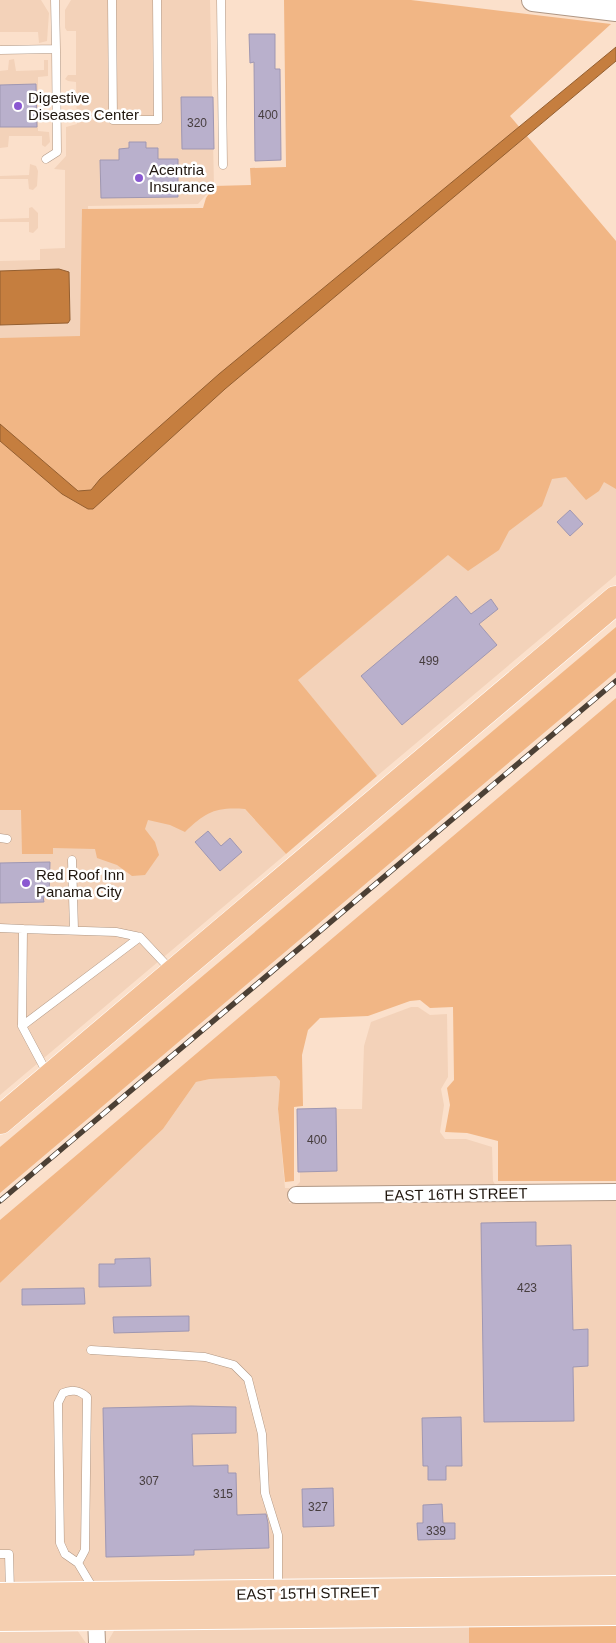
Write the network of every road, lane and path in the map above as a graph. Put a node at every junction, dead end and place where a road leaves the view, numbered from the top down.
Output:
1 (55, 0) edge
2 (112, 0) edge
3 (157, 0) edge
4 (221, 0) edge
5 (532, 0) edge
6 (616, 10) edge
7 (56, 49) junction
8 (0, 50) edge
9 (46, 159) dead end
10 (223, 165) dead end
11 (616, 600) edge
12 (72, 860) dead end
13 (0, 928) edge
14 (24, 929) junction
15 (74, 930) junction
16 (140, 937) junction
17 (174, 973) junction
18 (22, 1026) junction
19 (49, 1078) junction
20 (0, 1120) edge
21 (616, 1192) edge
22 (296, 1195) dead end
23 (91, 1350) dead end
24 (0, 1554) edge
25 (78, 1563) junction
26 (286, 1600) junction
27 (607, 1601) edge
28 (3, 1603) edge
29 (96, 1606) junction
30 (97, 1643) edge

1 - 7 lane
2 - 3 lane
4 - 10 lane
5 - 6 main road
7 - 8 lane
7 - 9 lane
11 - 17 highway
12 - 15 lane
13 - 14 lane
14 - 15 lane
14 - 18 lane
15 - 16 lane
16 - 17 lane
16 - 18 lane
17 - 19 highway
18 - 19 lane
19 - 20 highway
21 - 22 street, EAST 16TH STREET
23 - 26 lane
24 - 28 lane
25 - 25 lane
25 - 29 lane
26 - 27 main road, EAST 15TH STREET
26 - 29 main road, EAST 15TH STREET
28 - 29 main road, EAST 15TH STREET
29 - 30 street

